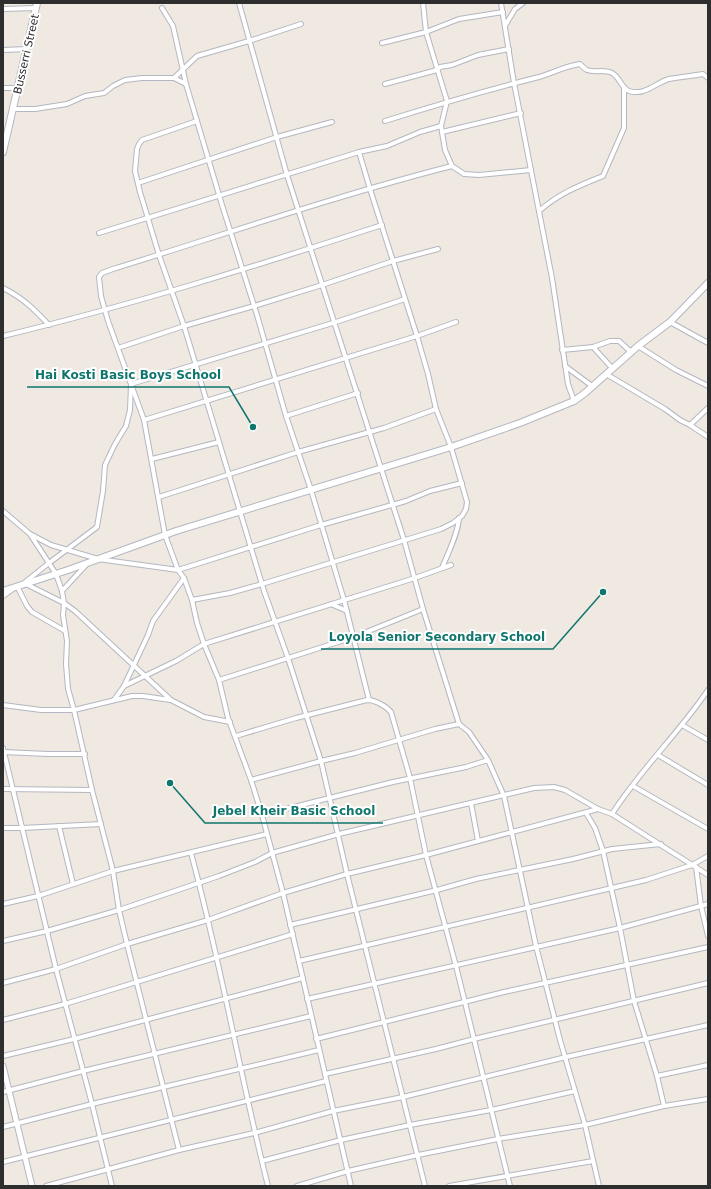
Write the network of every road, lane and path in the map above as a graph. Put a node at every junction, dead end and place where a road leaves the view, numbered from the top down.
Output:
1 (239, 3) edge
2 (423, 3) edge
3 (501, 3) edge
4 (522, 3) edge
5 (37, 5) edge
6 (162, 8) dead end
7 (3, 9) edge
8 (503, 12) junction
9 (301, 24) dead end
10 (505, 26) junction
11 (426, 32) junction
12 (249, 41) junction
13 (382, 44) dead end
14 (27, 49) junction
15 (509, 49) junction
16 (3, 50) edge
17 (183, 69) junction
18 (437, 70) junction
19 (174, 78) junction
20 (708, 78) edge
21 (514, 83) junction
22 (186, 84) junction
23 (385, 84) dead end
24 (3, 88) edge
25 (18, 88) junction
26 (624, 89) junction
27 (447, 101) junction
28 (13, 109) junction
29 (520, 113) junction
30 (197, 121) junction
31 (385, 121) dead end
32 (332, 122) dead end
33 (441, 126) junction
34 (6, 128) edge
35 (442, 132) junction
36 (277, 137) junction
37 (3, 152) edge
38 (359, 152) junction
39 (208, 159) junction
40 (452, 166) junction
41 (531, 170) junction
42 (288, 175) junction
43 (138, 183) junction
44 (370, 189) junction
45 (219, 196) junction
46 (298, 210) junction
47 (539, 210) junction
48 (148, 218) junction
49 (382, 225) junction
50 (99, 233) dead end
51 (230, 233) junction
52 (310, 248) junction
53 (438, 249) dead end
54 (160, 255) junction
55 (393, 261) junction
56 (242, 270) junction
57 (708, 283) edge
58 (322, 285) junction
59 (3, 288) edge
60 (172, 292) junction
61 (406, 299) junction
62 (254, 306) junction
63 (105, 310) junction
64 (336, 322) junction
65 (456, 322) dead end
66 (670, 322) junction
67 (49, 325) junction
68 (184, 326) junction
69 (3, 336) edge
70 (417, 336) junction
71 (265, 343) junction
72 (708, 343) edge
73 (638, 346) junction
74 (593, 347) junction
75 (118, 348) junction
76 (562, 350) junction
77 (631, 352) junction
78 (347, 357) junction
79 (195, 364) junction
80 (565, 366) junction
81 (612, 368) junction
82 (606, 374) junction
83 (276, 380) junction
84 (131, 384) junction
85 (592, 386) junction
86 (708, 386) edge
87 (358, 393) junction
88 (206, 400) junction
89 (574, 401) junction
90 (708, 408) edge
91 (436, 409) junction
92 (286, 416) junction
93 (144, 420) junction
94 (690, 424) junction
95 (370, 433) junction
96 (708, 437) edge
97 (219, 442) junction
98 (451, 447) junction
99 (298, 452) junction
100 (152, 459) junction
101 (381, 468) junction
102 (229, 476) junction
103 (462, 484) junction
104 (311, 490) junction
105 (159, 497) junction
106 (392, 505) junction
107 (3, 511) edge
108 (240, 512) junction
109 (459, 518) junction
110 (321, 525) junction
111 (30, 534) junction
112 (166, 535) junction
113 (404, 540) junction
114 (251, 547) junction
115 (66, 550) junction
116 (98, 559) junction
117 (88, 562) junction
118 (48, 563) junction
119 (333, 563) junction
120 (451, 565) dead end
121 (442, 568) junction
122 (178, 570) junction
123 (56, 574) junction
124 (184, 578) junction
125 (415, 578) junction
126 (24, 583) junction
127 (262, 584) junction
128 (17, 586) junction
129 (3, 591) edge
130 (62, 591) junction
131 (3, 596) edge
132 (192, 600) junction
133 (344, 600) junction
134 (64, 603) junction
135 (330, 604) junction
136 (422, 609) junction
137 (347, 610) junction
138 (275, 621) junction
139 (66, 631) junction
140 (354, 637) junction
141 (204, 644) junction
142 (288, 658) junction
143 (133, 664) junction
144 (145, 676) junction
145 (219, 680) junction
146 (124, 686) junction
147 (707, 693) edge
148 (114, 700) junction
149 (171, 700) junction
150 (369, 700) junction
151 (3, 705) edge
152 (74, 710) junction
153 (307, 715) junction
154 (230, 722) junction
155 (459, 724) junction
156 (682, 725) junction
157 (236, 736) junction
158 (400, 740) junction
159 (708, 740) edge
160 (3, 748) edge
161 (3, 752) edge
162 (85, 754) junction
163 (658, 755) junction
164 (488, 760) junction
165 (321, 761) junction
166 (410, 778) junction
167 (251, 780) junction
168 (708, 785) edge
169 (633, 786) junction
170 (3, 789) edge
171 (12, 789) junction
172 (92, 790) junction
173 (504, 796) junction
174 (329, 798) junction
175 (471, 803) junction
176 (598, 809) junction
177 (586, 813) junction
178 (612, 814) junction
179 (262, 815) junction
180 (418, 815) junction
181 (100, 824) junction
182 (59, 826) junction
183 (3, 828) edge
184 (22, 828) junction
185 (708, 829) edge
186 (511, 833) junction
187 (267, 834) junction
188 (339, 834) junction
189 (478, 841) junction
190 (660, 844) junction
191 (603, 851) junction
192 (191, 853) junction
193 (272, 853) junction
194 (426, 855) junction
195 (708, 856) edge
196 (694, 866) junction
197 (520, 870) junction
198 (113, 871) junction
199 (347, 874) junction
200 (708, 875) edge
201 (199, 883) junction
202 (73, 884) junction
203 (610, 888) junction
204 (437, 890) junction
205 (283, 893) junction
206 (38, 896) junction
207 (3, 903) edge
208 (708, 904) edge
209 (701, 906) junction
210 (356, 908) junction
211 (527, 908) junction
212 (119, 910) junction
213 (208, 920) junction
214 (290, 925) junction
215 (446, 928) junction
216 (620, 928) junction
217 (46, 931) junction
218 (293, 934) junction
219 (708, 936) edge
220 (3, 941) edge
221 (127, 944) junction
222 (365, 946) junction
223 (536, 946) junction
224 (708, 946) edge
225 (216, 958) junction
226 (299, 961) junction
227 (628, 965) junction
228 (456, 966) junction
229 (56, 969) junction
230 (303, 978) junction
231 (137, 982) junction
232 (375, 983) junction
233 (546, 983) junction
234 (708, 983) edge
235 (3, 984) edge
236 (225, 999) junction
237 (308, 1000) junction
238 (634, 1001) junction
239 (465, 1002) junction
240 (65, 1004) junction
241 (311, 1016) junction
242 (3, 1020) edge
243 (146, 1020) junction
244 (555, 1020) junction
245 (385, 1023) junction
246 (708, 1025) edge
247 (233, 1035) junction
248 (74, 1039) junction
249 (316, 1039) junction
250 (474, 1039) junction
251 (645, 1039) junction
252 (319, 1050) junction
253 (155, 1054) junction
254 (3, 1056) edge
255 (566, 1057) junction
256 (394, 1059) junction
257 (708, 1065) edge
258 (3, 1066) edge
259 (240, 1068) junction
260 (83, 1071) junction
261 (325, 1074) junction
262 (657, 1076) junction
263 (483, 1077) junction
264 (326, 1081) junction
265 (163, 1087) junction
266 (575, 1091) junction
267 (6, 1092) edge
268 (403, 1097) junction
269 (708, 1099) edge
270 (247, 1101) junction
271 (92, 1104) junction
272 (664, 1106) junction
273 (491, 1110) junction
274 (333, 1111) junction
275 (171, 1119) junction
276 (17, 1124) junction
277 (410, 1125) junction
278 (585, 1125) junction
279 (3, 1127) edge
280 (254, 1133) junction
281 (100, 1137) junction
282 (498, 1139) junction
283 (340, 1140) junction
284 (179, 1150) junction
285 (418, 1155) junction
286 (25, 1157) junction
287 (262, 1161) junction
288 (593, 1161) junction
289 (3, 1162) edge
290 (108, 1170) junction
291 (348, 1171) junction
292 (507, 1175) junction
293 (32, 1186) edge
294 (46, 1186) edge
295 (112, 1186) edge
296 (268, 1186) edge
297 (297, 1186) edge
298 (351, 1186) edge
299 (425, 1186) edge
300 (449, 1186) edge
301 (510, 1186) edge
302 (599, 1186) edge

1 - 12 street
2 - 11 street
3 - 8 street
4 - 10 street
5 - 7 street
5 - 14 main road, Busserri Street
6 - 17 street
8 - 10 street
8 - 11 street
9 - 12 street
10 - 15 street
11 - 13 street
11 - 18 street
12 - 17 street
12 - 36 street
14 - 16 street
14 - 25 main road, Busserri Street
15 - 18 street
15 - 21 street
17 - 19 street
17 - 22 street
18 - 23 street
18 - 27 street
19 - 22 street
19 - 28 street
20 - 26 street
21 - 26 street
21 - 27 street
21 - 29 street
22 - 30 street
24 - 25 street
25 - 28 main road, Busserri Street
26 - 47 street
27 - 31 street
27 - 33 street
28 - 34 main road, Busserri Street
29 - 35 street
29 - 41 street
30 - 39 street
30 - 43 street
32 - 36 street
33 - 35 street
33 - 38 street
34 - 37 main road, Busserri Street
35 - 40 street
36 - 39 street
36 - 42 street
38 - 42 street
38 - 44 street
39 - 43 street
39 - 45 street
40 - 41 street
40 - 44 street
41 - 47 street
42 - 45 street
42 - 46 street
43 - 48 street
44 - 46 street
44 - 49 street
45 - 48 street
45 - 51 street
46 - 51 street
46 - 52 street
47 - 76 street
48 - 50 street
48 - 54 street
49 - 52 street
49 - 55 street
51 - 54 street
51 - 56 street
52 - 56 street
52 - 58 street
53 - 55 street
54 - 60 street
54 - 63 street
55 - 58 street
55 - 61 street
56 - 60 street
56 - 62 street
57 - 66 main road
58 - 62 street
58 - 64 street
59 - 67 street
60 - 63 street
60 - 68 street
61 - 64 street
61 - 70 street
62 - 68 street
62 - 71 street
63 - 67 street
63 - 75 street
64 - 71 street
64 - 78 street
65 - 70 street
66 - 72 street
66 - 73 main road
67 - 69 street
68 - 75 street
68 - 79 street
70 - 78 street
70 - 91 street
71 - 79 street
71 - 83 street
73 - 77 main road
73 - 86 street
74 - 76 street
74 - 77 street
74 - 81 street
75 - 84 street
76 - 80 street
77 - 81 main road
78 - 83 street
78 - 87 street
79 - 84 street
79 - 88 street
80 - 85 street
80 - 89 street
81 - 82 main road
82 - 85 main road
82 - 94 street
83 - 88 street
83 - 92 street
84 - 93 street
84 - 115 street
85 - 89 main road
87 - 92 street
87 - 95 street
88 - 93 street
88 - 97 street
89 - 98 main road
90 - 94 street
91 - 95 street
91 - 98 street
92 - 99 street
93 - 100 street
94 - 96 street
95 - 99 street
95 - 101 street
97 - 100 street
97 - 102 street
98 - 101 main road
98 - 103 street
99 - 102 street
99 - 104 street
100 - 105 street
101 - 104 main road
101 - 106 street
102 - 105 street
102 - 108 street
103 - 106 street
103 - 109 street
104 - 108 main road
104 - 110 street
105 - 112 street
106 - 110 street
106 - 113 street
107 - 111 street
108 - 112 main road
108 - 114 street
109 - 113 street
109 - 121 street
110 - 114 street
110 - 119 street
111 - 115 street
111 - 118 street
112 - 116 main road
112 - 122 street
113 - 119 street
113 - 125 street
114 - 122 street
114 - 127 street
115 - 116 street
115 - 118 street
116 - 117 main road
116 - 122 street
117 - 123 main road
117 - 130 street
118 - 123 street
118 - 126 street
119 - 127 street
119 - 133 street
120 - 121 street
121 - 125 street
122 - 124 street
123 - 126 main road
123 - 130 street
124 - 132 street
124 - 143 street
125 - 133 street
125 - 136 street
126 - 128 main road
126 - 134 street
127 - 132 street
127 - 138 street
128 - 129 main road
128 - 131 street
128 - 139 street
130 - 134 street
132 - 141 street
133 - 135 street
133 - 137 street
134 - 139 street
134 - 143 street
135 - 137 street
135 - 138 street
136 - 140 street
136 - 155 street
137 - 140 street
138 - 141 street
138 - 142 street
139 - 152 street
140 - 142 street
140 - 150 street
141 - 144 street
141 - 145 street
142 - 145 street
142 - 153 street
143 - 144 street
143 - 146 street
144 - 146 street
144 - 149 street
145 - 154 street
146 - 148 street
147 - 156 street
148 - 149 street
148 - 152 street
149 - 154 street
150 - 153 street
150 - 158 street
151 - 152 street
152 - 162 street
153 - 157 street
153 - 165 street
154 - 157 street
155 - 158 street
155 - 164 street
156 - 159 street
156 - 163 street
157 - 167 street
158 - 165 street
158 - 166 street
160 - 161 street
161 - 162 street
161 - 171 street
162 - 172 street
163 - 168 street
163 - 169 street
164 - 166 street
164 - 173 street
165 - 167 street
165 - 174 street
166 - 174 street
166 - 180 street
167 - 179 street
169 - 178 street
169 - 185 street
170 - 171 street
171 - 172 street
171 - 184 street
172 - 181 street
173 - 175 street
173 - 176 street
173 - 186 street
174 - 179 street
174 - 188 street
175 - 180 street
175 - 189 street
176 - 177 street
176 - 178 street
177 - 186 street
177 - 191 street
178 - 190 street
179 - 187 street
180 - 188 street
180 - 194 street
181 - 182 street
181 - 198 street
182 - 184 street
182 - 202 street
183 - 184 street
184 - 206 street
186 - 189 street
186 - 197 street
187 - 192 street
187 - 193 street
188 - 193 street
188 - 199 street
189 - 194 street
190 - 191 street
190 - 196 street
191 - 197 street
191 - 203 street
192 - 198 street
192 - 201 street
193 - 201 street
193 - 205 street
194 - 199 street
194 - 204 street
195 - 196 street
196 - 200 street
196 - 203 street
196 - 209 street
197 - 204 street
197 - 211 street
198 - 202 street
198 - 212 street
199 - 205 street
199 - 210 street
201 - 212 street
201 - 213 street
202 - 206 street
203 - 211 street
203 - 216 street
204 - 210 street
204 - 215 street
205 - 213 street
205 - 214 street
206 - 207 street
206 - 217 street
208 - 209 street
209 - 216 street
209 - 219 street
210 - 214 street
210 - 222 street
211 - 215 street
211 - 223 street
212 - 217 street
212 - 221 street
213 - 221 street
213 - 225 street
214 - 218 street
215 - 222 street
215 - 228 street
216 - 223 street
216 - 227 street
217 - 220 street
217 - 229 street
218 - 225 street
218 - 226 street
221 - 229 street
221 - 231 street
222 - 226 street
222 - 232 street
223 - 228 street
223 - 233 street
224 - 227 street
225 - 231 street
225 - 236 street
226 - 230 street
227 - 233 street
227 - 238 street
228 - 232 street
228 - 239 street
229 - 235 street
229 - 240 street
230 - 236 street
230 - 237 street
231 - 240 street
231 - 243 street
232 - 237 street
232 - 245 street
233 - 239 street
233 - 244 street
234 - 238 street
236 - 243 street
236 - 247 street
237 - 241 street
238 - 244 street
238 - 251 street
239 - 245 street
239 - 250 street
240 - 242 street
240 - 248 street
241 - 247 street
241 - 249 street
243 - 248 street
243 - 253 street
244 - 250 street
244 - 255 street
245 - 249 street
245 - 256 street
246 - 251 street
247 - 253 street
247 - 259 street
248 - 254 street
248 - 260 street
249 - 252 street
250 - 256 street
250 - 263 street
251 - 255 street
251 - 262 street
252 - 259 street
252 - 261 street
253 - 260 street
253 - 265 street
255 - 263 street
255 - 266 street
256 - 261 street
256 - 268 street
257 - 262 street
258 - 267 street
259 - 265 street
259 - 270 street
260 - 267 street
260 - 271 street
261 - 264 street
262 - 272 street
263 - 268 street
263 - 273 street
264 - 270 street
264 - 274 street
265 - 271 street
265 - 275 street
266 - 273 street
266 - 278 street
267 - 276 street
268 - 274 street
268 - 277 street
269 - 272 street
270 - 275 street
270 - 280 street
271 - 276 street
271 - 281 street
272 - 278 street
273 - 277 street
273 - 282 street
274 - 280 street
274 - 283 street
275 - 281 street
275 - 284 street
276 - 279 street
276 - 286 street
277 - 283 street
277 - 285 street
278 - 282 street
278 - 288 street
280 - 284 street
280 - 287 street
281 - 286 street
281 - 290 street
282 - 285 street
282 - 292 street
283 - 287 street
283 - 291 street
284 - 290 street
285 - 291 street
285 - 299 street
286 - 289 street
286 - 293 street
287 - 296 street
288 - 292 street
288 - 302 street
290 - 294 street
290 - 295 street
291 - 297 street
291 - 298 street
292 - 300 street
292 - 301 street

